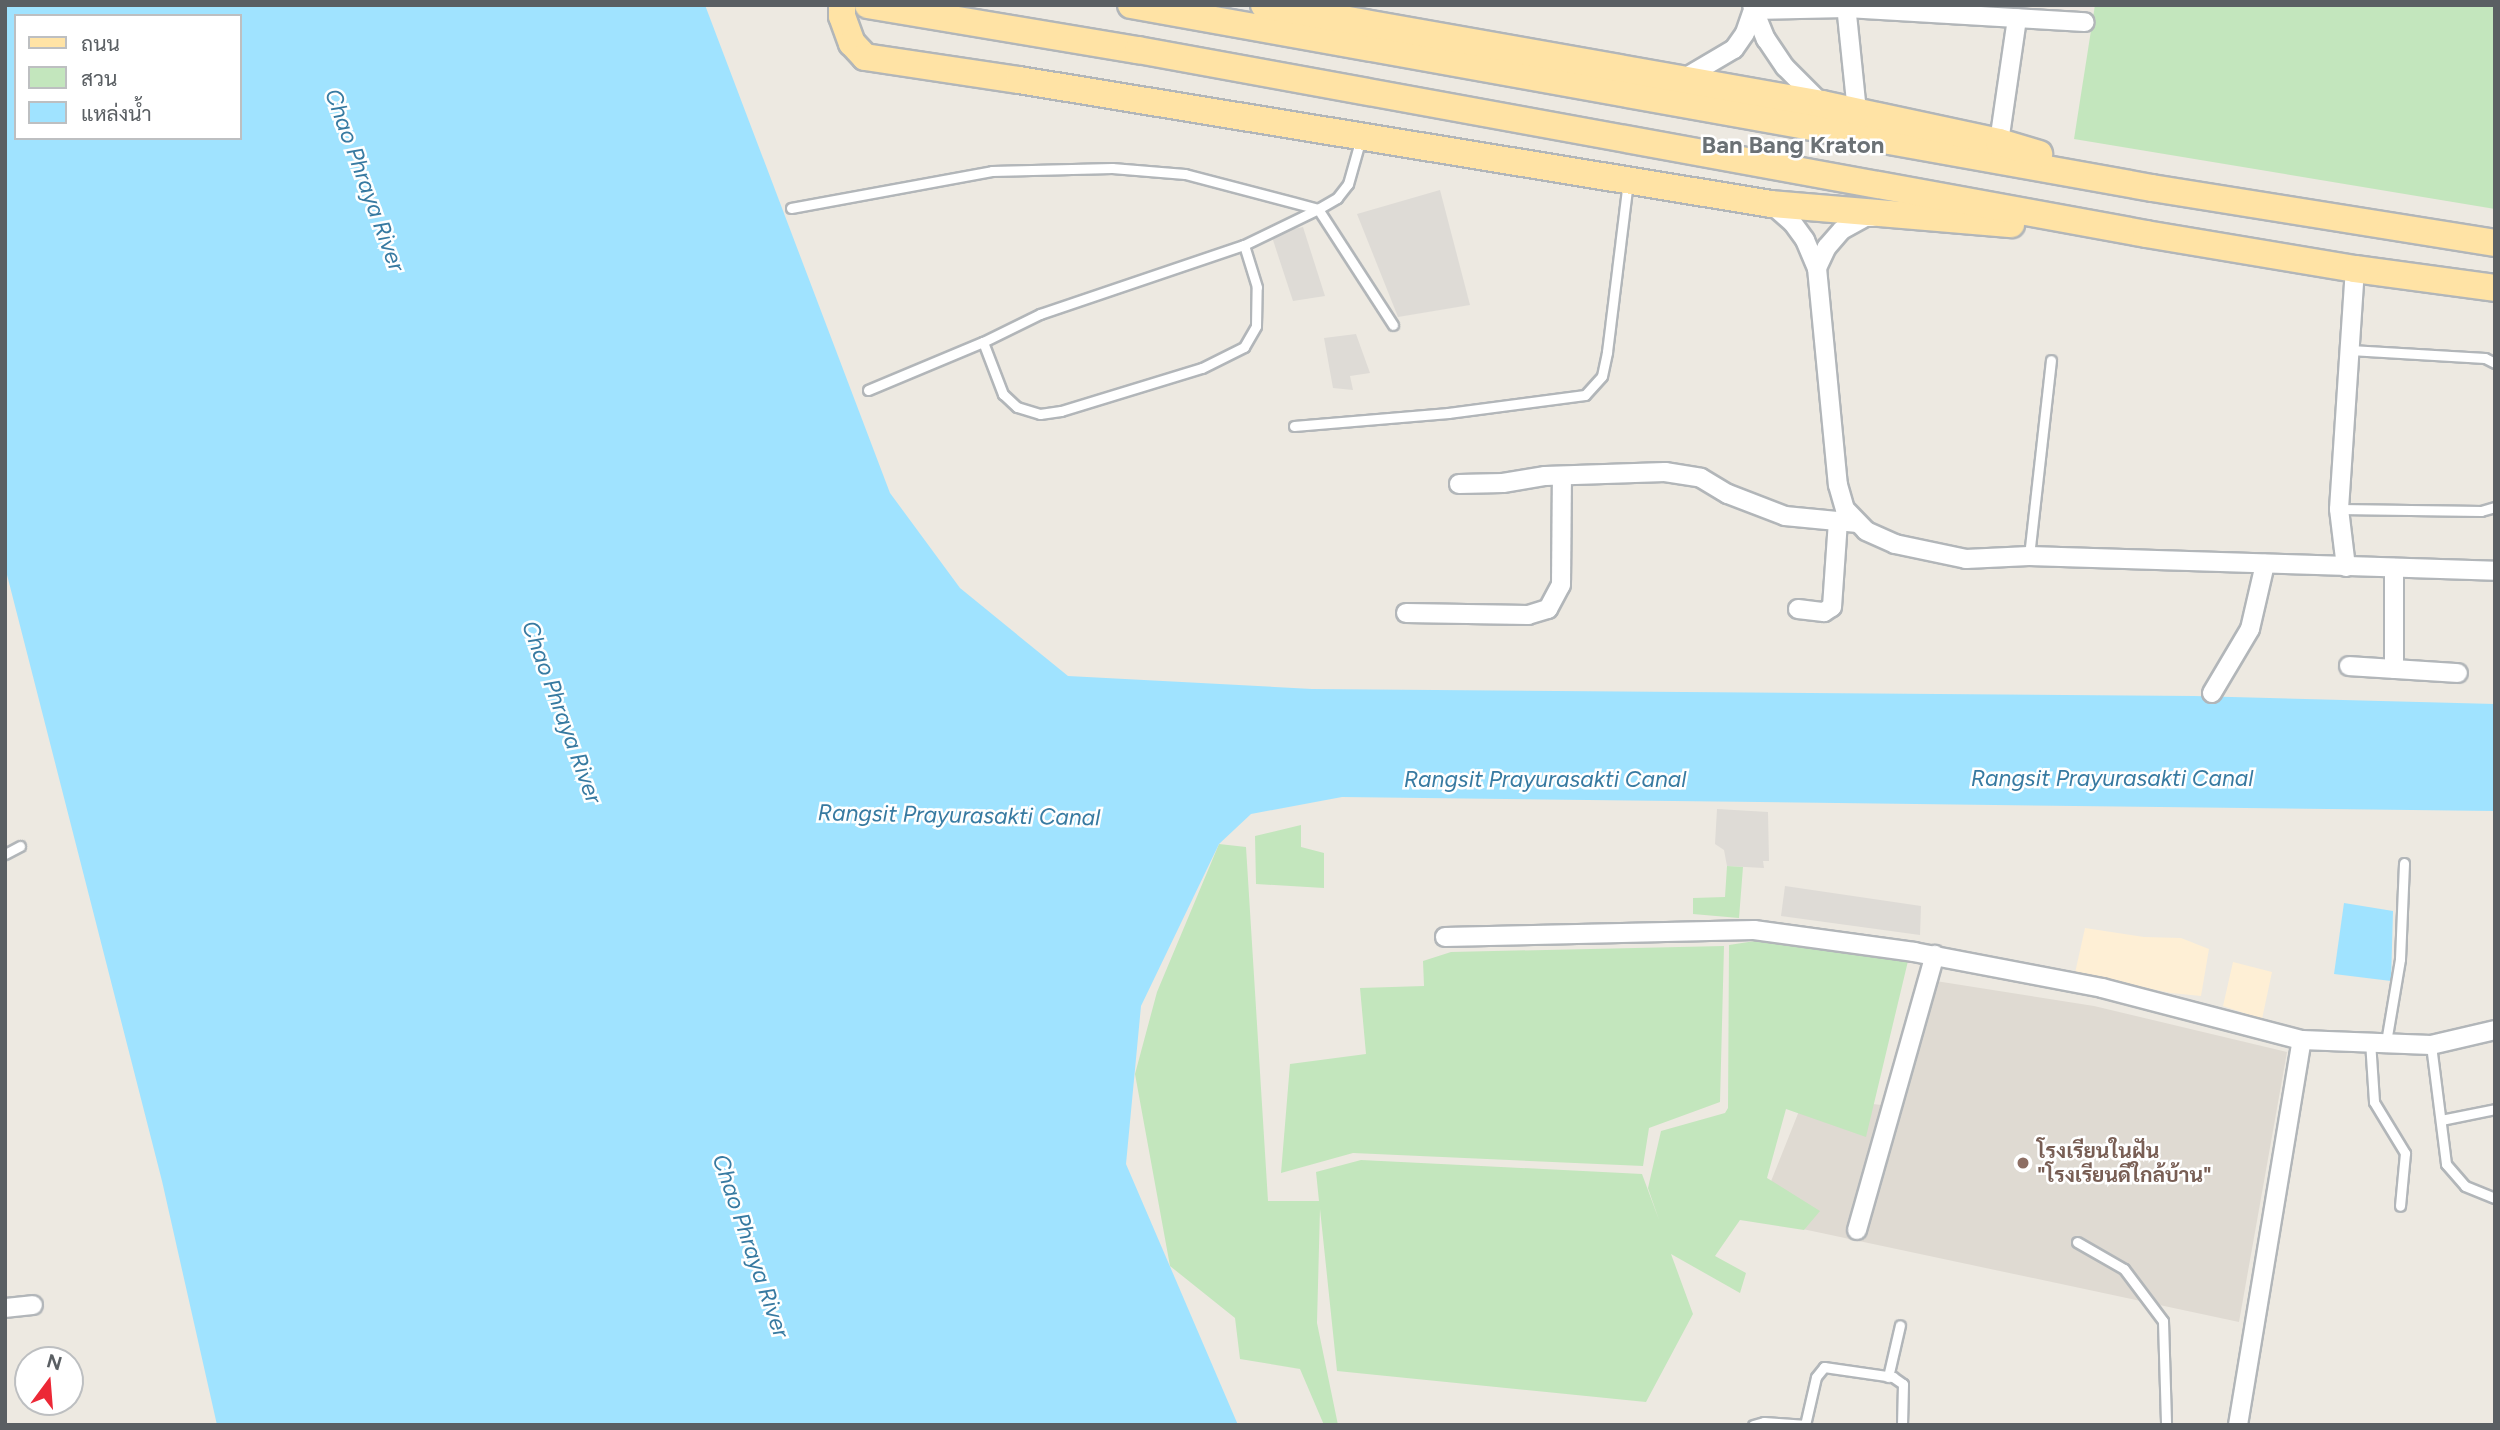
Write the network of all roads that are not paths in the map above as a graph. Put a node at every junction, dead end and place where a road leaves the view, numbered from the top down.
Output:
1 (842, 5) edge
2 (868, 5) edge
3 (1264, 5) edge
4 (1847, 6) edge
5 (1140, 7) edge
6 (1752, 8) edge
7 (2017, 18) junction
8 (2085, 22) dead end
9 (1683, 79) junction
10 (1822, 104) junction
11 (1857, 112) junction
12 (1362, 136) junction
13 (1999, 142) junction
14 (1628, 180) junction
15 (2152, 188) junction
16 (1770, 204) junction
17 (792, 208) dead end
18 (1318, 209) junction
19 (1900, 216) junction
20 (2146, 234) junction
21 (2495, 243) edge
22 (1244, 245) junction
23 (1817, 268) junction
24 (2355, 269) junction
25 (2495, 288) edge
26 (1394, 326) dead end
27 (983, 342) junction
28 (2350, 349) junction
29 (2051, 360) dead end
30 (2495, 363) edge
31 (868, 390) dead end
32 (1294, 426) dead end
33 (1563, 477) junction
34 (1459, 484) dead end
35 (2495, 507) edge
36 (2339, 509) junction
37 (1838, 522) junction
38 (1858, 523) junction
39 (2029, 556) junction
40 (2265, 564) junction
41 (2346, 567) junction
42 (2394, 568) junction
43 (2495, 571) edge
44 (1798, 609) dead end
45 (1406, 613) dead end
46 (2349, 666) dead end
47 (2395, 669) junction
48 (2458, 673) dead end
49 (2212, 693) dead end
50 (20, 846) dead end
51 (5, 854) edge
52 (2404, 863) dead end
53 (1445, 937) dead end
54 (1935, 956) junction
55 (2495, 1030) edge
56 (2302, 1040) junction
57 (2378, 1041) junction
58 (2431, 1045) junction
59 (2495, 1109) edge
60 (2441, 1120) junction
61 (2495, 1198) edge
62 (2400, 1206) dead end
63 (1857, 1230) dead end
64 (2077, 1242) dead end
65 (33, 1306) dead end
66 (5, 1308) edge
67 (1900, 1325) dead end
68 (1888, 1377) junction
69 (1754, 1425) edge
70 (1804, 1425) edge
71 (1902, 1425) edge
72 (2166, 1425) edge
73 (2238, 1425) edge

1 - 12 main road
2 - 20 main road
3 - 9 main road
4 - 6 street
4 - 7 street
4 - 11 street
5 - 15 main road
6 - 9 street
6 - 10 street
7 - 8 street
7 - 13 street
9 - 10 main road
10 - 11 main road
11 - 13 main road
12 - 14 main road
12 - 18 lane
13 - 15 main road
14 - 16 main road
14 - 32 lane
15 - 21 main road
16 - 19 main road
16 - 23 street
17 - 18 lane
18 - 22 lane
18 - 26 lane
19 - 20 main road
19 - 23 street
20 - 24 main road
22 - 27 lane
22 - 27 lane
23 - 38 street
24 - 25 main road
24 - 28 street
27 - 31 lane
28 - 30 lane
28 - 36 street
29 - 39 lane
33 - 34 street
33 - 37 street
33 - 45 street
35 - 36 lane
36 - 41 street
37 - 38 street
37 - 44 street
38 - 39 street
39 - 40 street
40 - 41 street
40 - 49 street
41 - 42 street
42 - 43 street
42 - 47 street
46 - 47 street
47 - 48 street
50 - 51 lane
52 - 57 lane
53 - 54 street
54 - 56 street
54 - 63 street
55 - 58 street
56 - 57 street
56 - 73 street
57 - 58 street
57 - 62 lane
58 - 60 lane
59 - 60 lane
60 - 61 lane
64 - 72 lane
65 - 66 street
67 - 68 lane
68 - 70 lane
68 - 71 lane
69 - 70 lane

